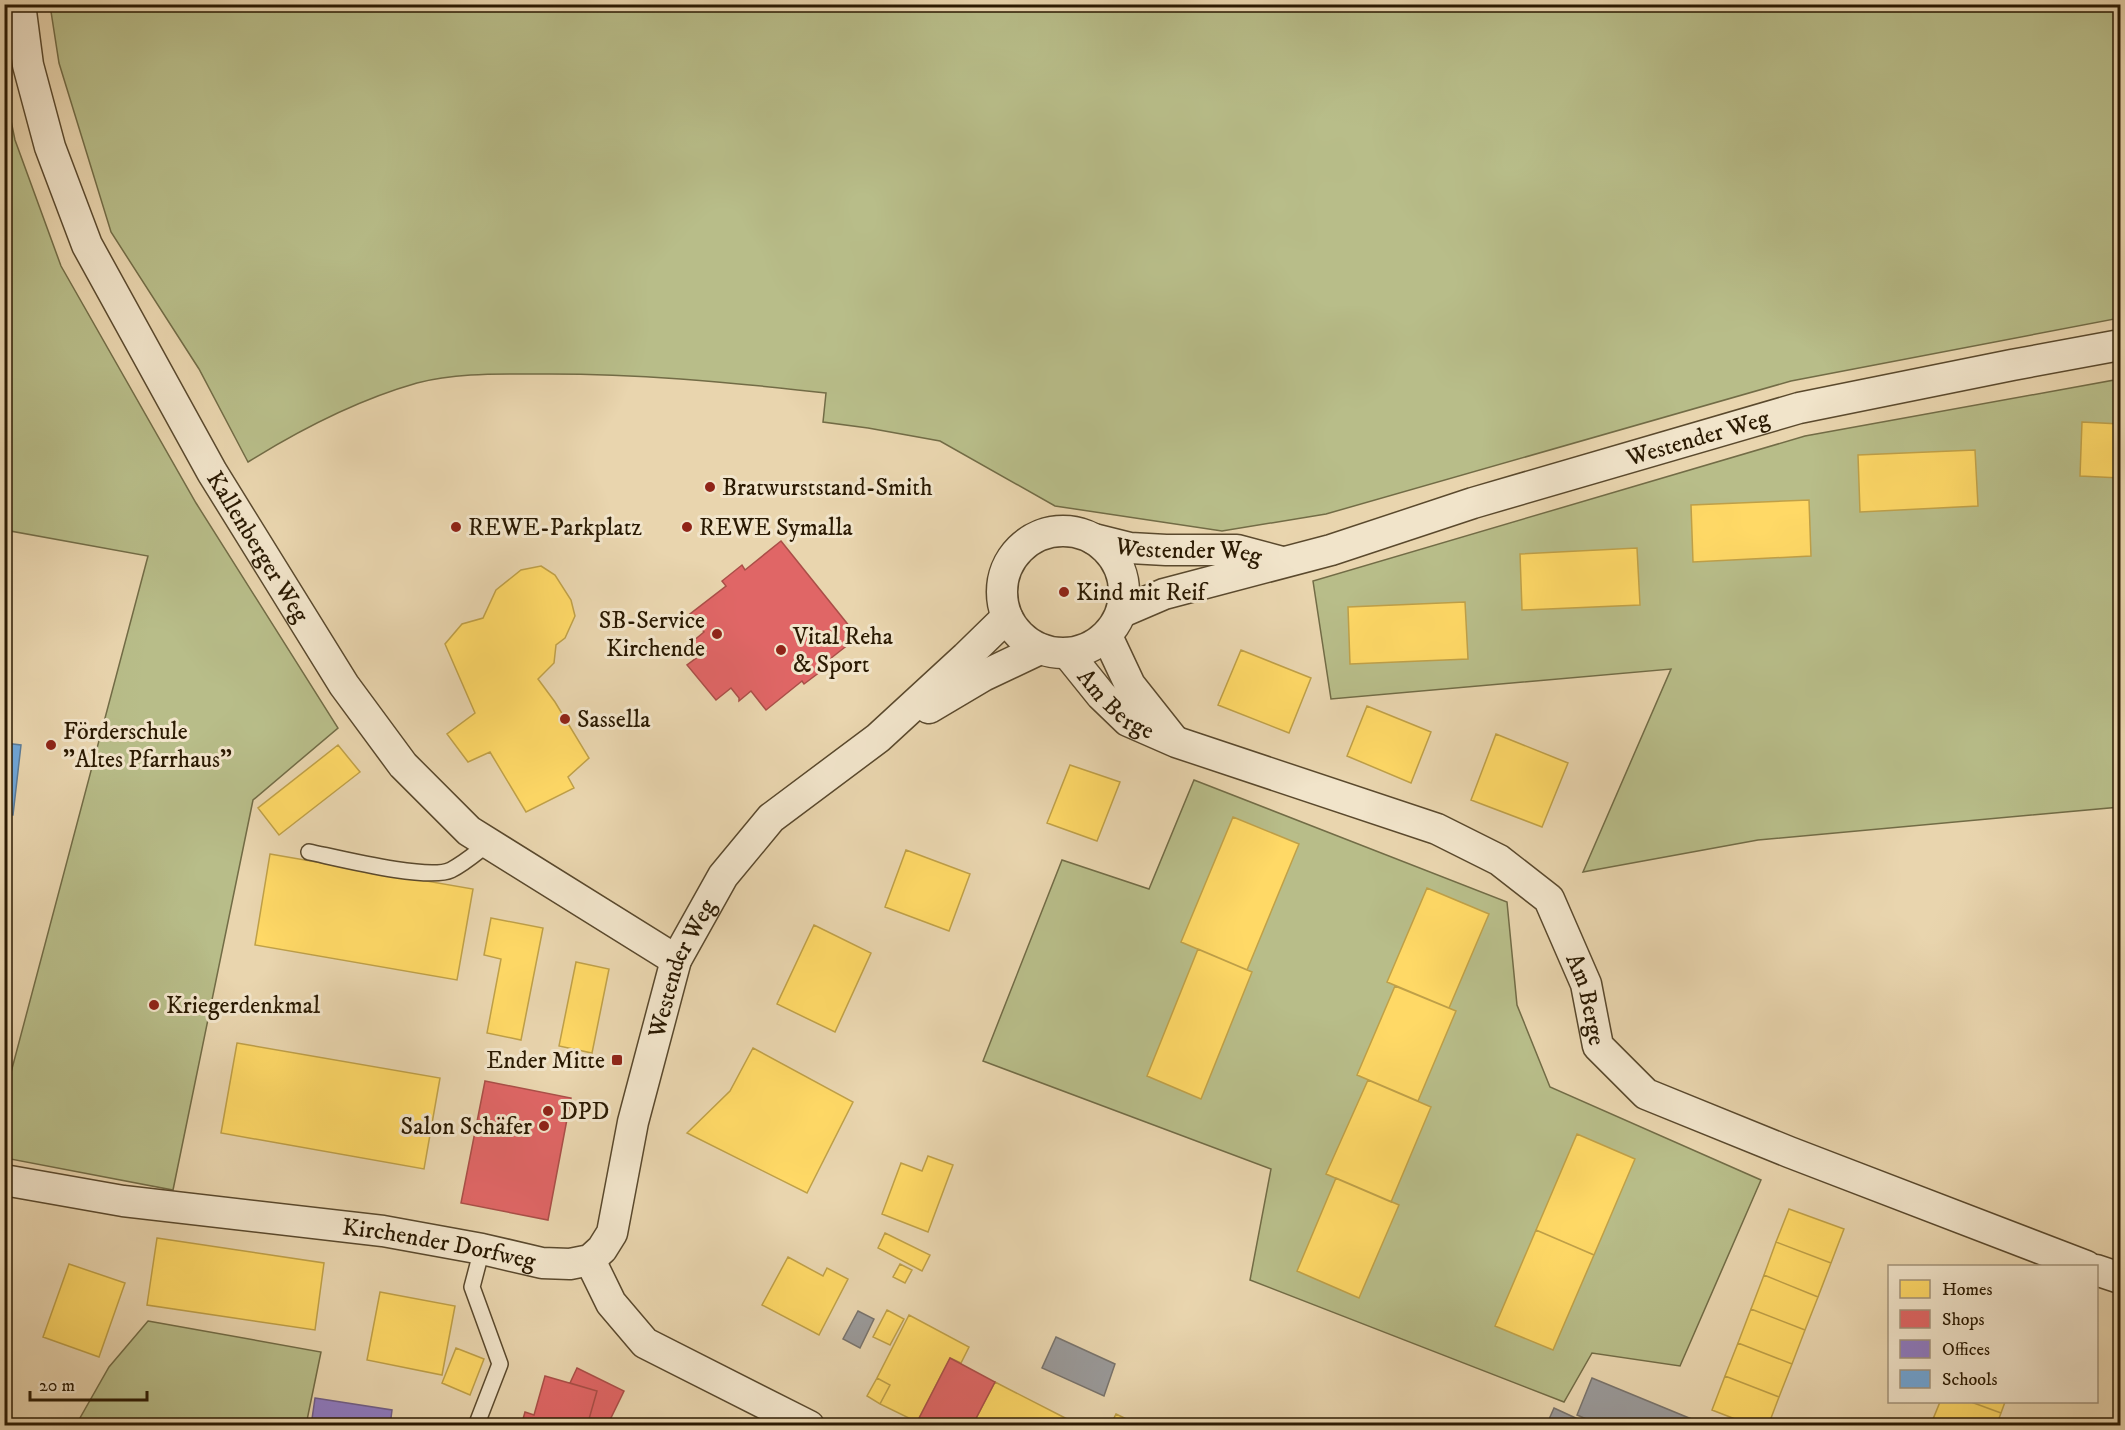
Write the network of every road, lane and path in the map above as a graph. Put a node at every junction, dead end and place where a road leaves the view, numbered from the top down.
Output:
1 (20, 4) edge
2 (2121, 345) edge
3 (1094, 539) junction
4 (1282, 562) junction
5 (1007, 617) junction
6 (1115, 624) junction
7 (1054, 652) junction
8 (878, 738) junction
9 (1176, 742) junction
10 (489, 843) junction
11 (309, 852) dead end
12 (676, 960) junction
13 (4, 1180) edge
14 (482, 1249) junction
15 (590, 1260) junction
16 (2083, 1265) edge
17 (2098, 1270) edge
18 (2121, 1278) edge
19 (476, 1425) edge
20 (809, 1425) edge

1 - 10 street, Kallenberger Weg
2 - 4 street, Westender Weg
3 - 4 street, Westender Weg
3 - 5 street
3 - 6 street
4 - 6 street, Westender Weg
5 - 7 street
5 - 8 street, Westender Weg
6 - 7 street
6 - 9 street, Am Berge
7 - 8 street, Westender Weg
7 - 9 street, Am Berge
8 - 12 street, Westender Weg
9 - 16 street, Am Berge
10 - 11 lane
10 - 12 street, Kallenberger Weg
12 - 15 street, Westender Weg
13 - 14 street, Kirchender Dorfweg
14 - 15 street, Kirchender Dorfweg
14 - 19 lane
15 - 20 street
17 - 18 street

